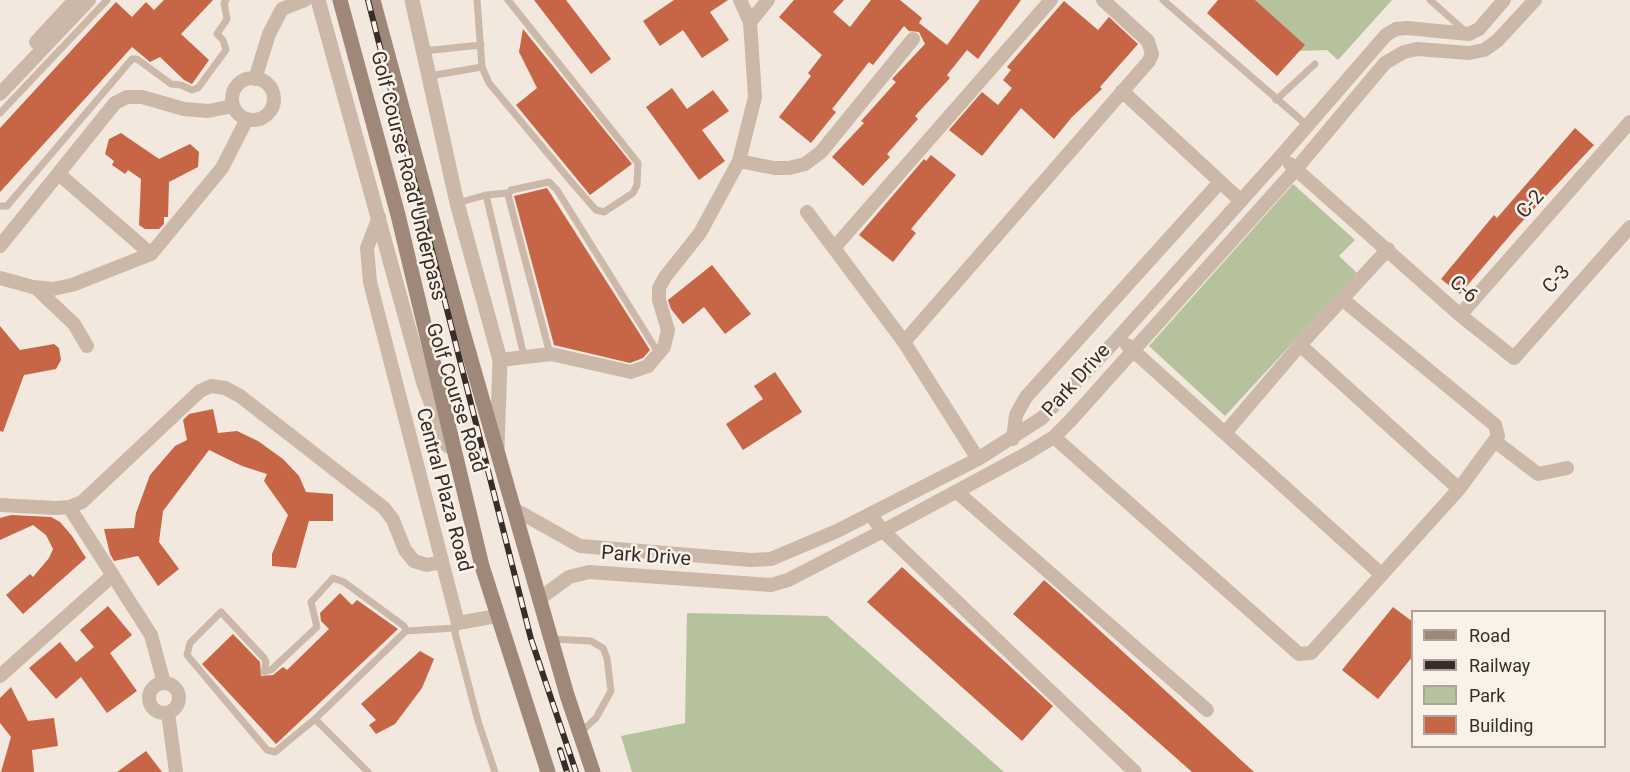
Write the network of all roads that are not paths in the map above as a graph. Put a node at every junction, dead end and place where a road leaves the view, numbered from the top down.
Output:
1 (75, 0) edge
2 (89, 0) edge
3 (107, 0) edge
4 (226, 0) edge
5 (305, 0) edge
6 (318, 0) edge
7 (340, 0) edge
8 (373, 0) edge
9 (412, 0) edge
10 (477, 0) edge
11 (508, 0) edge
12 (741, 0) edge
13 (768, 0) edge
14 (1051, 0) edge
15 (1103, 0) edge
16 (1162, 0) edge
17 (1430, 0) edge
18 (1504, 0) edge
19 (1535, 0) edge
20 (750, 22) junction
21 (1469, 34) junction
22 (913, 39) dead end
23 (481, 45) junction
24 (423, 51) junction
25 (1315, 64) dead end
26 (482, 67) junction
27 (429, 76) junction
28 (255, 79) junction
29 (1, 86) edge
30 (1122, 91) junction
31 (1275, 100) junction
32 (232, 106) junction
33 (0, 113) edge
34 (247, 120) junction
35 (1630, 122) edge
36 (1308, 126) junction
37 (1281, 156) junction
38 (739, 161) junction
39 (1296, 169) junction
40 (60, 175) junction
41 (1220, 182) junction
42 (508, 192) junction
43 (486, 195) junction
44 (1240, 201) junction
45 (457, 203) junction
46 (0, 206) edge
47 (807, 212) dead end
48 (379, 217) junction
49 (1630, 227) edge
50 (0, 246) edge
51 (834, 248) junction
52 (1388, 249) junction
53 (152, 254) junction
54 (0, 278) edge
55 (36, 287) junction
56 (1342, 299) junction
57 (1460, 315) junction
58 (1118, 338) junction
59 (904, 342) junction
60 (1300, 345) junction
61 (87, 346) dead end
62 (1133, 348) junction
63 (550, 354) junction
64 (659, 354) junction
65 (524, 356) junction
66 (1514, 358) joint
67 (500, 360) junction
68 (1225, 433) junction
69 (1054, 436) junction
70 (1012, 439) junction
71 (1496, 442) junction
72 (497, 451) junction
73 (978, 459) junction
74 (457, 468) junction
75 (1567, 468) dead end
76 (1459, 489) junction
77 (957, 492) junction
78 (0, 505) edge
79 (69, 507) junction
80 (514, 509) junction
81 (870, 514) junction
82 (884, 531) junction
83 (592, 548) junction
84 (442, 558) junction
85 (590, 572) junction
86 (1381, 574) junction
87 (113, 575) junction
88 (539, 599) junction
89 (496, 616) junction
90 (456, 625) junction
91 (406, 631) junction
92 (551, 639) junction
93 (0, 675) edge
94 (164, 683) junction
95 (1207, 710) dead end
96 (168, 712) junction
97 (315, 719) junction
98 (580, 734) junction
99 (176, 772) edge
100 (368, 772) edge
101 (495, 772) edge
102 (549, 772) edge
103 (593, 772) edge
104 (1135, 772) edge

1 - 29 street
2 - 29 street
3 - 33 lane
4 - 46 lane
5 - 28 street
6 - 48 street, Golf Course Road
7 - 74 main road, Golf Course Road Underpass
8 - 72 main road, Golf Course Road Underpass
9 - 24 street, Golf Course Road
10 - 23 lane
11 - 26 lane
12 - 20 street
13 - 20 street
14 - 51 street
15 - 30 street
16 - 31 lane
17 - 21 lane
18 - 21 street
19 - 39 street, Park Drive
20 - 38 street
21 - 36 street, Park Drive
22 - 38 street
23 - 24 lane
23 - 26 lane
24 - 27 street, Golf Course Road
25 - 31 lane
26 - 27 lane
27 - 45 street, Golf Course Road
28 - 32 street
28 - 34 street
30 - 41 street
30 - 59 street
31 - 36 lane
32 - 34 street
32 - 40 street
34 - 53 street
35 - 57 street, C-2
36 - 37 street, Park Drive
37 - 39 street, C-6
37 - 44 street, Park Drive
38 - 64 street
39 - 52 street, C-6
39 - 62 street, Park Drive
40 - 50 street
40 - 53 street
41 - 44 street
41 - 70 street
42 - 43 lane
42 - 63 lane
42 - 64 lane
43 - 45 lane
43 - 65 lane
44 - 58 street, Park Drive
45 - 67 street, Golf Course Road
47 - 51 street
48 - 74 street, Golf Course Road
48 - 84 street, Central Plaza Road
49 - 66 street, C-3
51 - 59 street
52 - 56 street
52 - 57 street, C-6
53 - 55 street
54 - 55 street
55 - 61 street
56 - 60 street
56 - 71 street
57 - 66 street, C-6
58 - 62 street
58 - 70 street, Park Drive
59 - 73 street
60 - 68 street
60 - 76 street
62 - 68 street
62 - 69 street, Park Drive
63 - 64 street
63 - 65 street
65 - 67 street
67 - 72 street, Golf Course Road
68 - 86 street
69 - 77 street, Park Drive
69 - 86 street
70 - 73 street, Park Drive
71 - 75 street
71 - 76 street
72 - 80 main road, Golf Course Road
73 - 81 street, Park Drive
74 - 89 main road, Golf Course Road
76 - 86 street
77 - 82 street, Park Drive
77 - 95 street
78 - 79 street
79 - 84 street
79 - 87 street
80 - 83 street, Park Drive
80 - 88 main road, Golf Course Road
81 - 82 street
81 - 83 street, Park Drive
82 - 85 street, Park Drive
82 - 104 street
83 - 85 street
84 - 90 street, Central Plaza Road
85 - 88 street, Park Drive
87 - 93 street
87 - 94 street
88 - 92 main road, Golf Course Road
89 - 90 street
89 - 102 main road, Golf Course Road
90 - 91 lane
90 - 101 lane, Central Plaza Road
91 - 97 lane
91 - 97 lane
92 - 98 main road, Golf Course Road
92 - 98 lane
94 - 96 street
94 - 96 street
96 - 99 street
97 - 100 lane
98 - 103 main road, Golf Course Road

